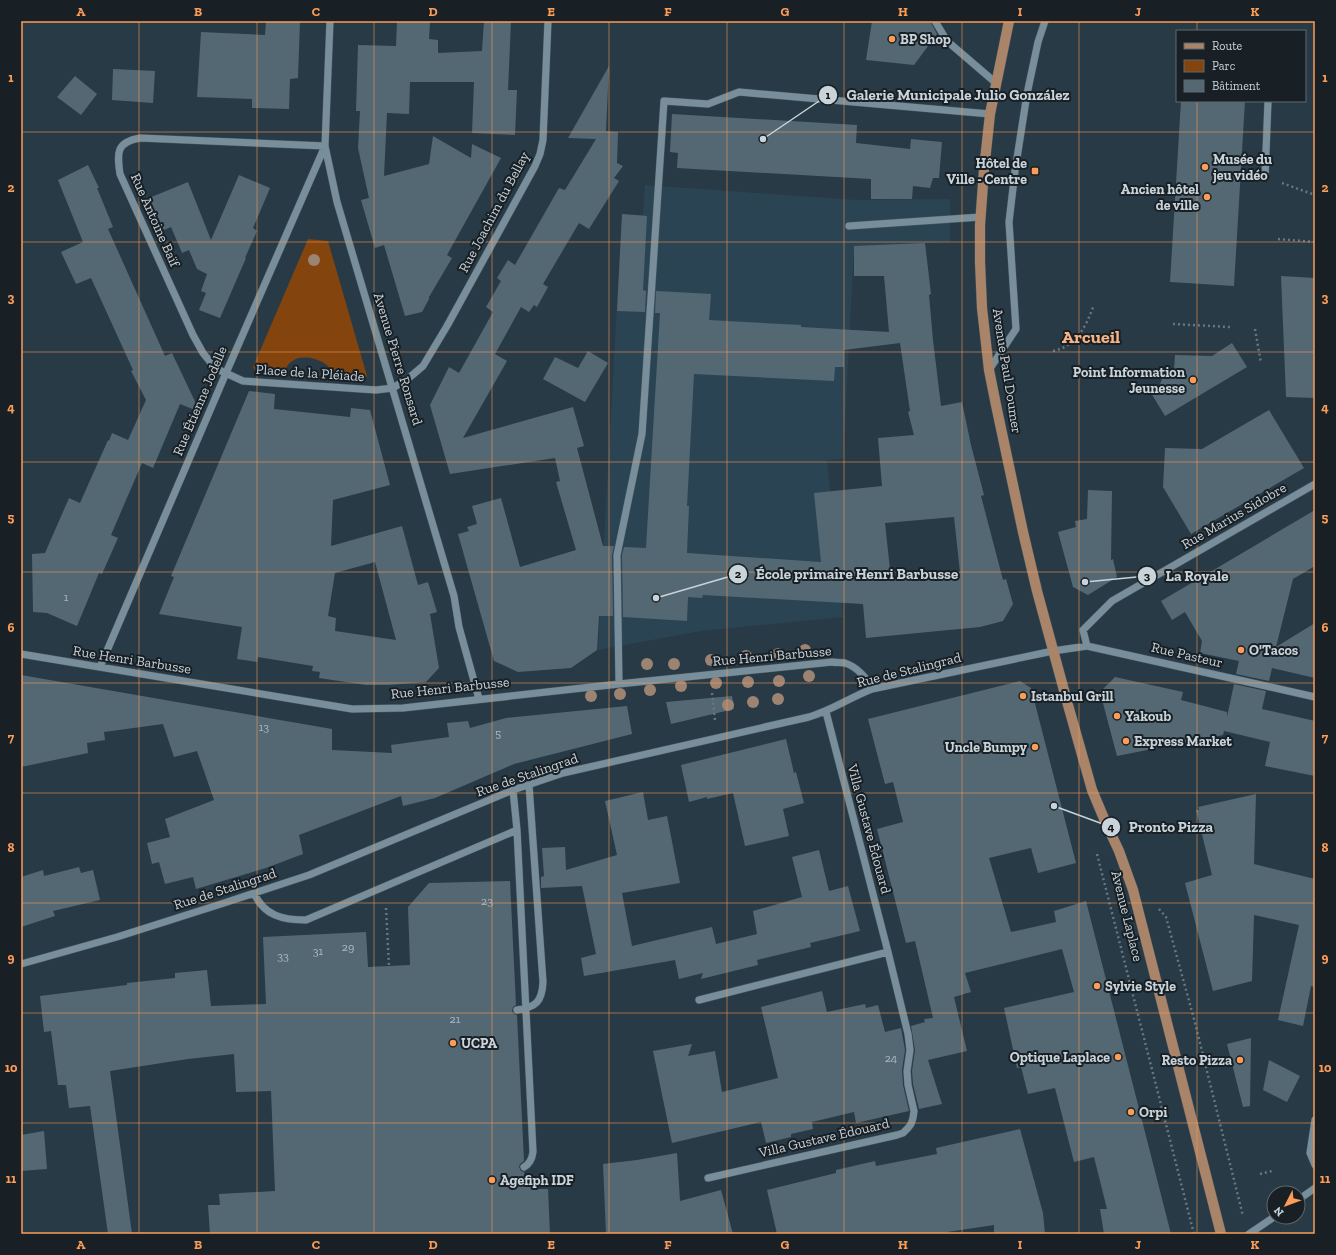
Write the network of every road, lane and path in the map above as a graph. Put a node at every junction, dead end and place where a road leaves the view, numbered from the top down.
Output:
1 (330, 21) edge
2 (548, 21) edge
3 (935, 21) edge
4 (1009, 21) edge
5 (1045, 21) edge
6 (996, 83) junction
7 (1268, 102) edge
8 (990, 114) junction
9 (325, 146) junction
10 (1265, 177) dead end
11 (1283, 184) dead end
12 (1315, 195) edge
13 (981, 217) junction
14 (849, 226) dead end
15 (1278, 240) dead end
16 (1315, 242) edge
17 (1094, 305) dead end
18 (1173, 324) dead end
19 (1230, 327) dead end
20 (1255, 329) dead end
21 (1053, 351) dead end
22 (1261, 363) dead end
23 (990, 370) junction
24 (226, 373) junction
25 (393, 388) junction
26 (1315, 484) edge
27 (1087, 646) junction
28 (1053, 651) junction
29 (21, 654) edge
30 (100, 667) junction
31 (619, 684) junction
32 (711, 689) dead end
33 (872, 689) junction
34 (1315, 697) edge
35 (479, 699) junction
36 (826, 712) junction
37 (715, 720) dead end
38 (529, 785) junction
39 (513, 790) junction
40 (516, 830) junction
41 (1097, 854) dead end
42 (1134, 890) junction
43 (254, 893) junction
44 (386, 908) dead end
45 (888, 952) junction
46 (21, 964) edge
47 (389, 966) dead end
48 (699, 1000) dead end
49 (517, 1010) dead end
50 (1315, 1120) edge
51 (1315, 1165) edge
52 (524, 1167) dead end
53 (1272, 1171) dead end
54 (1260, 1174) dead end
55 (708, 1178) dead end
56 (1315, 1188) edge
57 (1306, 1194) edge
58 (1244, 1219) dead end
59 (1266, 1222) edge
60 (1194, 1234) edge
61 (1221, 1234) edge
62 (1249, 1234) edge

1 - 9 street, Avenue Pierre Ronsard
2 - 25 street, Rue Joachim du Bellay
3 - 6 street
4 - 6 main road, Avenue Paul Doumer
5 - 23 street
6 - 8 main road, Avenue Paul Doumer
7 - 10 street
8 - 13 main road, Avenue Paul Doumer
8 - 31 street
9 - 24 street, Rue Étienne Jodelle
9 - 24 street, Rue Antoine Baïf
9 - 25 street, Avenue Pierre Ronsard
11 - 12 path
13 - 14 street
13 - 23 main road, Avenue Paul Doumer
15 - 16 path
17 - 21 path
18 - 19 path
20 - 22 path
23 - 28 main road, Avenue Paul Doumer
24 - 25 street, Place de la Pléiade
24 - 30 street, Rue Étienne Jodelle
25 - 35 street, Avenue Pierre Ronsard
26 - 27 street, Rue Marius Sidobre
27 - 28 street, Rue Pasteur
27 - 34 street, Rue Pasteur
28 - 33 street, Rue de Stalingrad
28 - 42 main road, Avenue Laplace
29 - 30 street, Rue Henri Barbusse
30 - 35 street, Rue Henri Barbusse
31 - 33 street, Rue Henri Barbusse
31 - 35 street, Rue Henri Barbusse
32 - 37 path
33 - 36 street, Rue de Stalingrad
36 - 38 street, Rue de Stalingrad
36 - 45 street, Villa Gustave Édouard
38 - 39 street, Rue de Stalingrad
38 - 49 street
39 - 40 street
39 - 43 street, Rue de Stalingrad
40 - 43 street
40 - 52 street
41 - 60 path, Avenue Laplace
42 - 58 path, Avenue Laplace
42 - 61 main road, Avenue Laplace
43 - 46 street, Rue de Stalingrad
44 - 47 path
45 - 48 street
45 - 55 street, Villa Gustave Édouard
50 - 51 street
53 - 54 path
56 - 57 street
59 - 62 street

